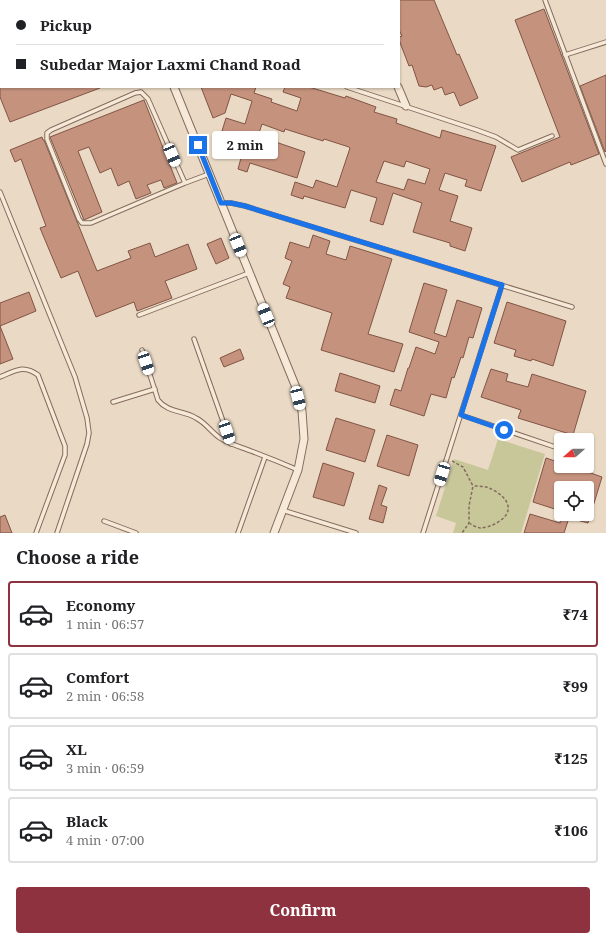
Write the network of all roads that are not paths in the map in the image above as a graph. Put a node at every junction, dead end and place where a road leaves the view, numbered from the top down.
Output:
1 (545, 0) edge
2 (606, 41) edge
3 (566, 55) junction
4 (174, 88) edge
5 (350, 88) edge
6 (398, 88) edge
7 (406, 106) junction
8 (552, 136) dead end
9 (606, 164) edge
10 (209, 174) junction
11 (185, 183) junction
12 (0, 192) edge
13 (221, 203) junction
14 (250, 273) junction
15 (502, 285) junction
16 (572, 307) dead end
17 (139, 315) dead end
18 (194, 339) dead end
19 (142, 350) dead end
20 (0, 377) edge
21 (155, 389) junction
22 (113, 402) dead end
23 (461, 415) junction
24 (231, 444) junction
25 (554, 447) edge
26 (265, 456) junction
27 (298, 470) junction
28 (282, 510) junction
29 (104, 521) dead end
30 (36, 533) edge
31 (57, 533) edge
32 (136, 533) edge
33 (238, 533) edge
34 (274, 533) edge
35 (356, 533) edge
36 (423, 533) edge

1 - 3 lane
2 - 3 lane
3 - 9 lane
4 - 10 street
5 - 7 lane
6 - 7 street
7 - 8 lane
10 - 11 lane
10 - 13 street
11 - 11 lane
12 - 31 lane
13 - 14 street
13 - 15 lane
14 - 17 lane
14 - 27 street
15 - 16 lane
15 - 23 lane
18 - 24 lane
19 - 21 lane
20 - 30 lane
21 - 22 lane
21 - 24 lane
23 - 25 lane
23 - 36 lane
24 - 26 lane
26 - 27 lane
26 - 33 lane
27 - 28 street
28 - 34 street
28 - 35 lane
29 - 32 lane

